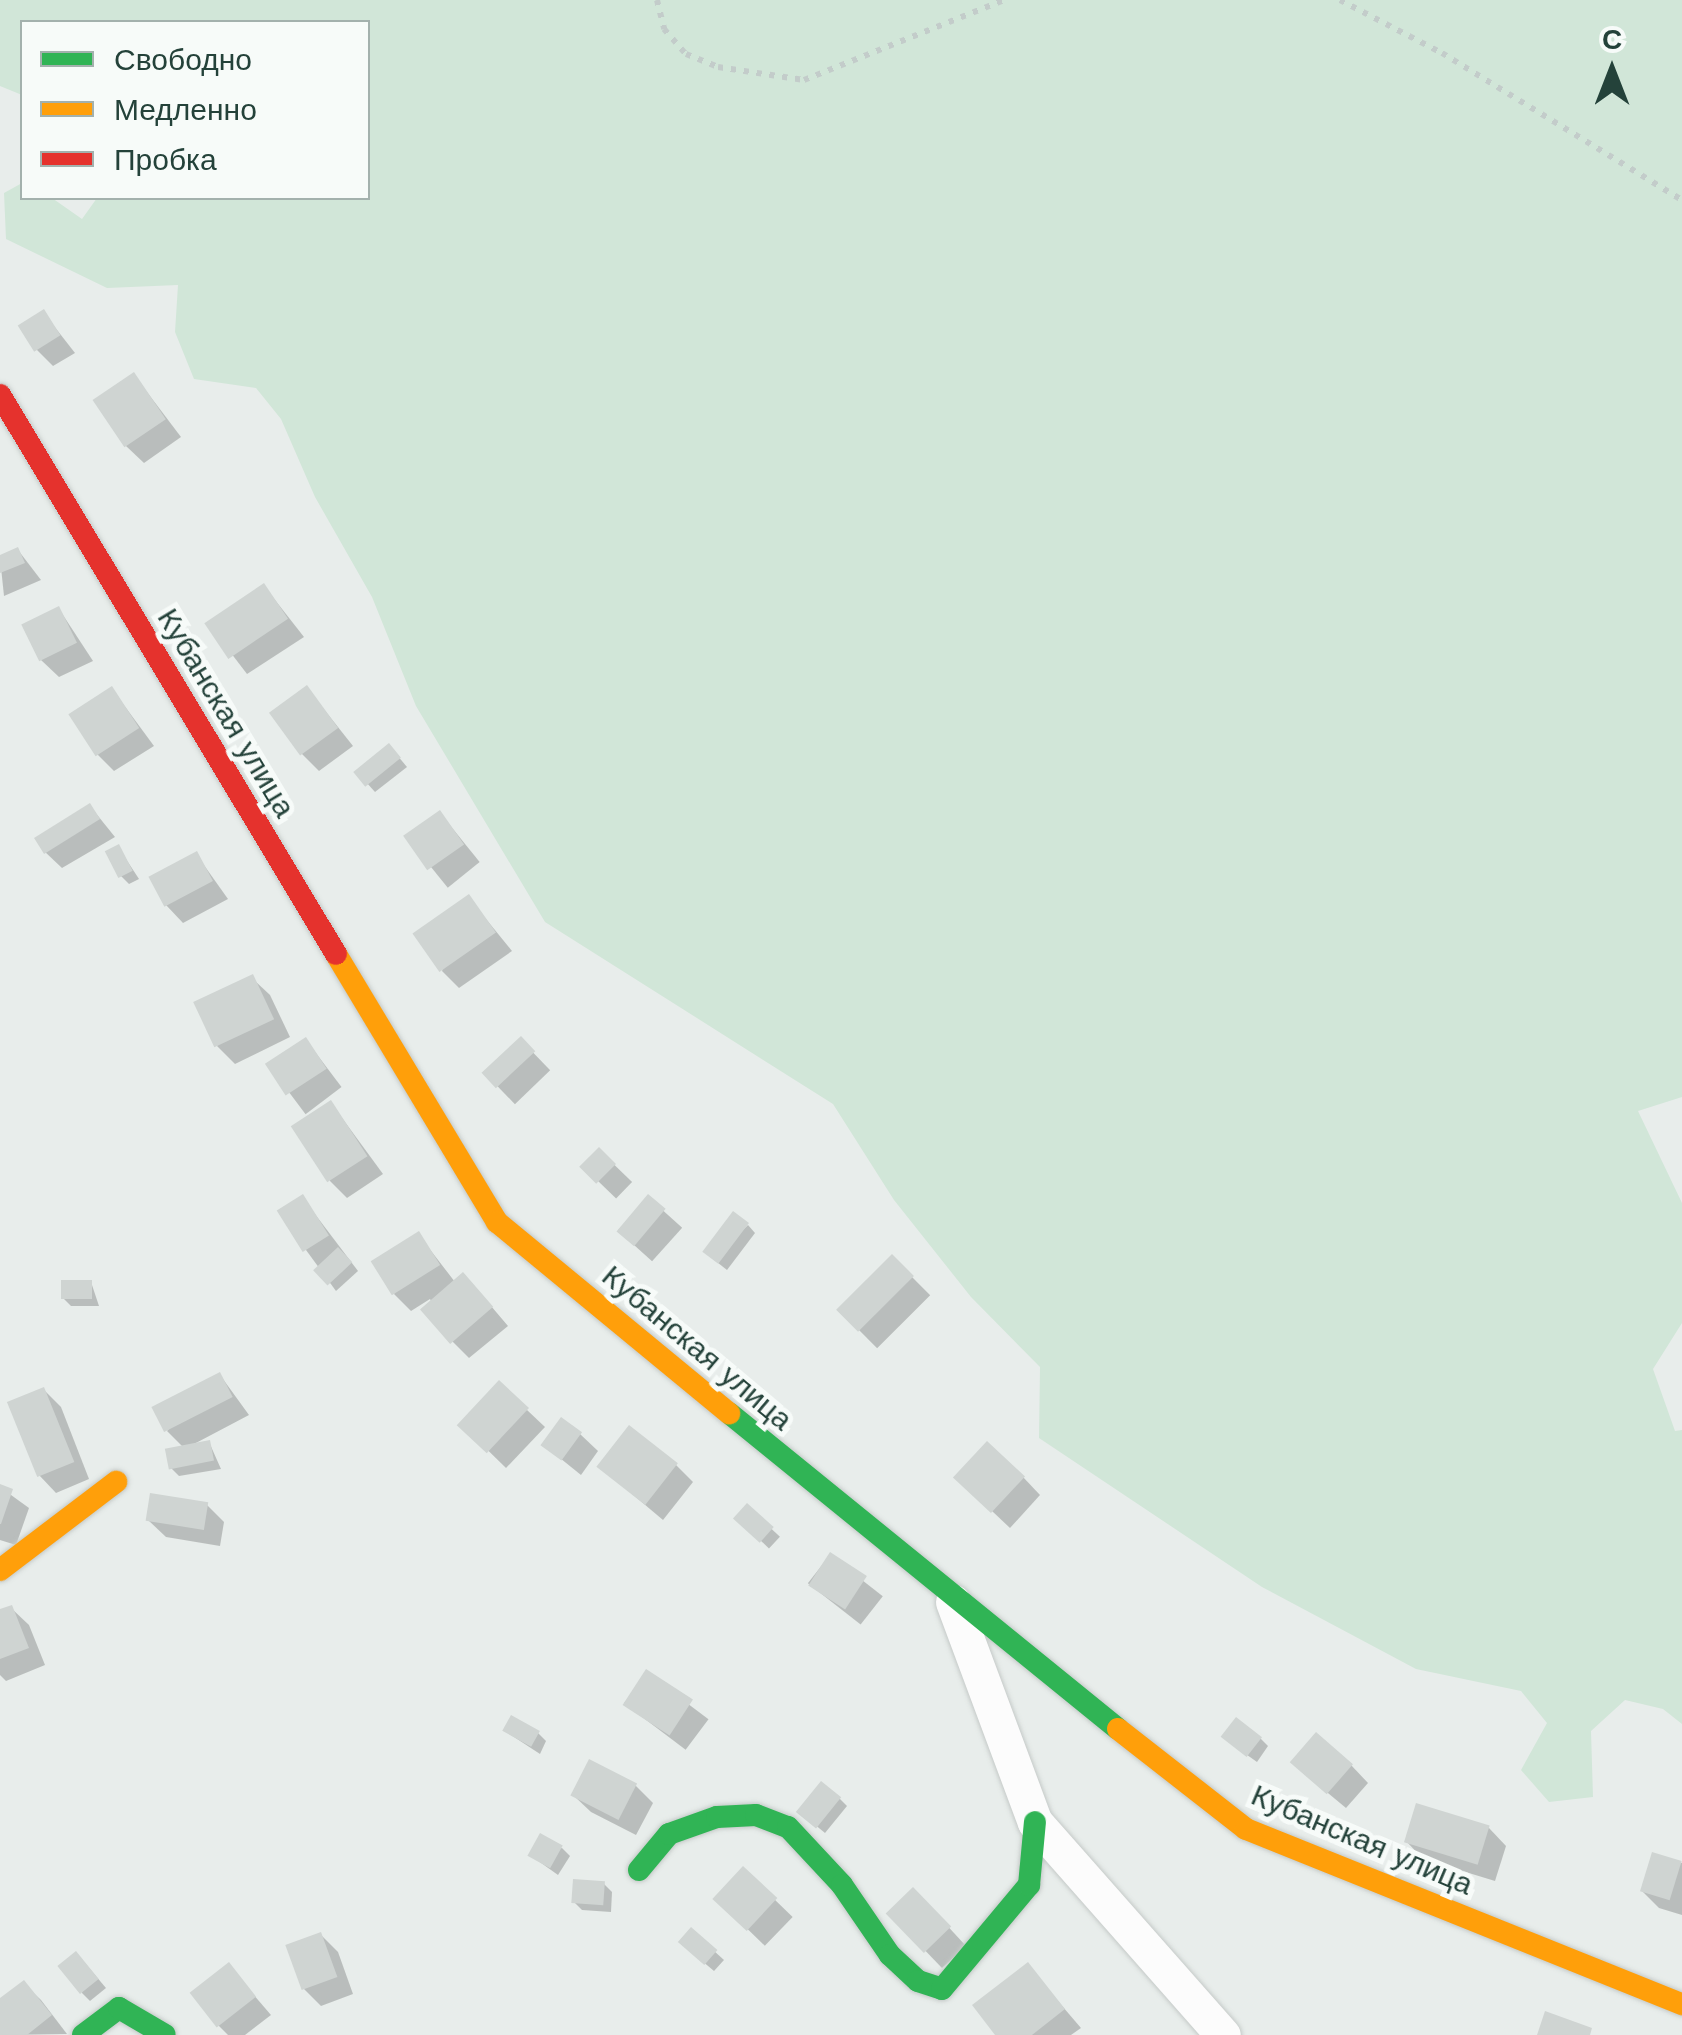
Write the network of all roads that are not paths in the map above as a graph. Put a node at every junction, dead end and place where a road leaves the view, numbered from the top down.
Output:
1 (0, 395) edge
2 (116, 1482) dead end
3 (0, 1570) edge
4 (952, 1598) junction
5 (1035, 1822) junction
6 (638, 1870) dead end
7 (1682, 2004) edge
8 (83, 2035) edge
9 (164, 2035) edge
10 (1222, 2035) edge

1 - 4 street, Кубанская улица
2 - 3 street
4 - 5 street
4 - 7 street, Кубанская улица
5 - 6 street
5 - 10 street
8 - 9 street

